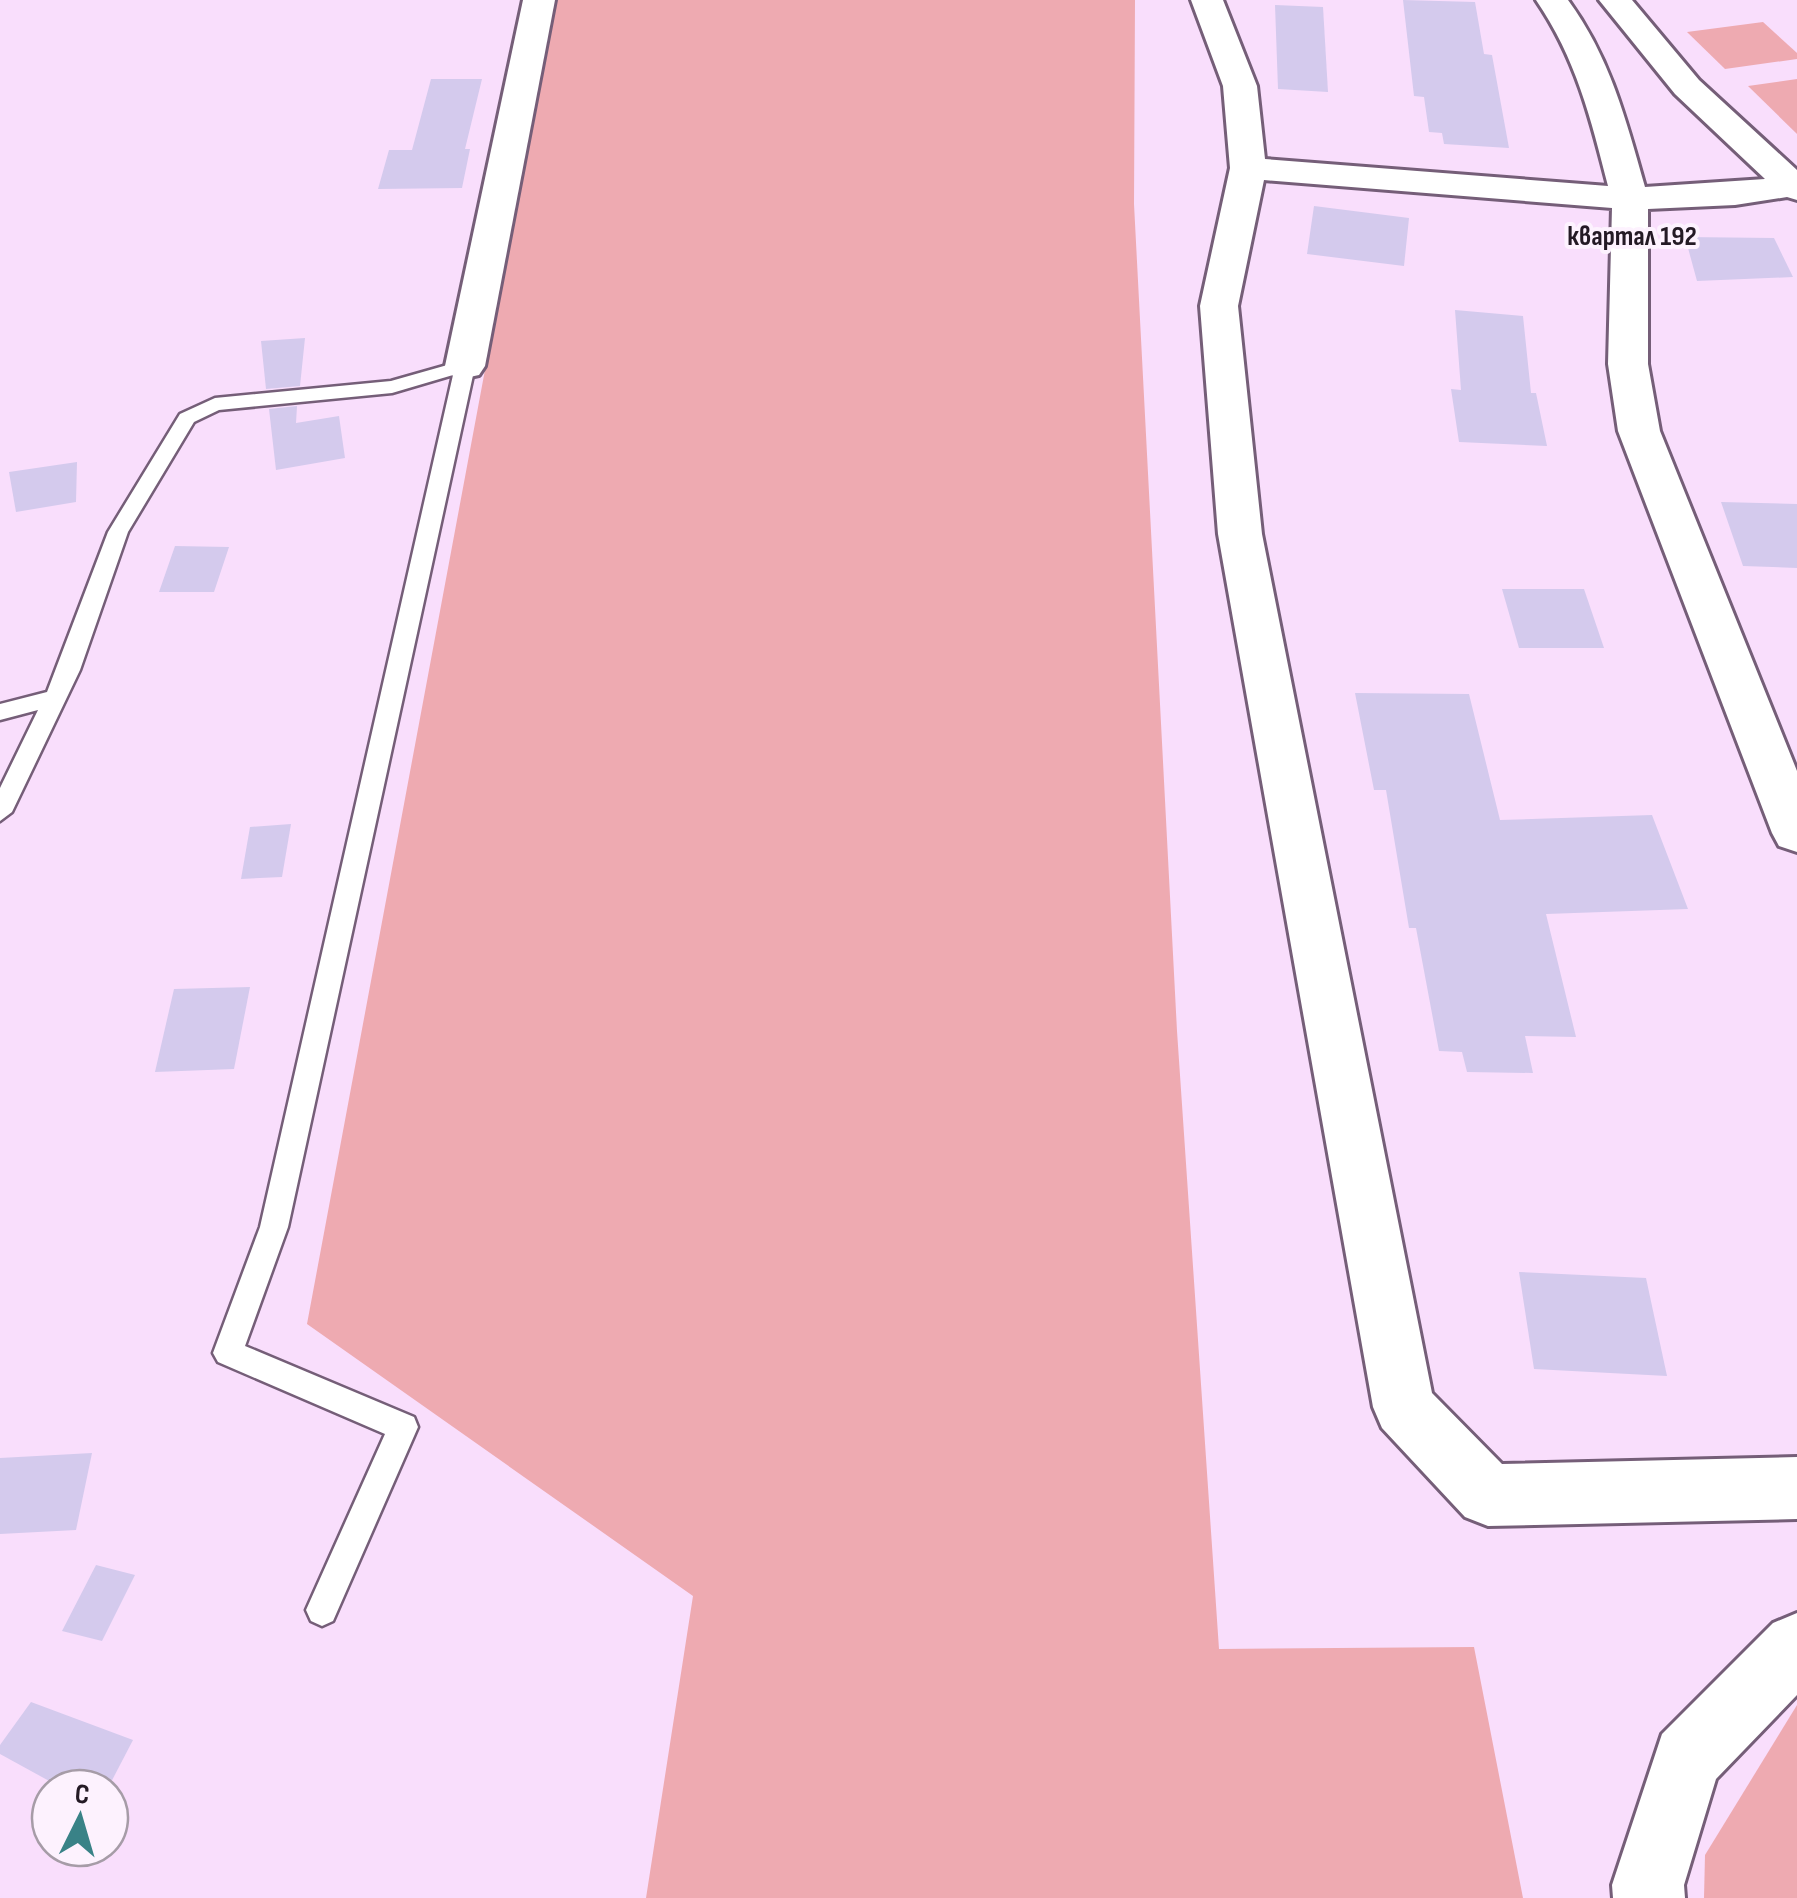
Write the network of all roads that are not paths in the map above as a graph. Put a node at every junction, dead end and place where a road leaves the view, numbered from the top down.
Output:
1 (539, 0) edge
2 (1208, 0) edge
3 (1552, 0) edge
4 (1615, 0) edge
5 (1248, 168) junction
6 (1796, 187) edge
7 (1630, 199) junction
8 (466, 366) junction
9 (55, 698) junction
10 (0, 712) edge
11 (0, 812) edge
12 (1797, 833) edge
13 (1797, 1488) edge
14 (322, 1610) dead end
15 (1797, 1646) edge
16 (1649, 1898) edge

1 - 8 street
2 - 5 street
3 - 7 street
4 - 6 street
5 - 7 street
5 - 13 street
6 - 7 street
7 - 12 street
8 - 9 lane
8 - 14 lane
9 - 10 lane
9 - 11 lane
15 - 16 street

